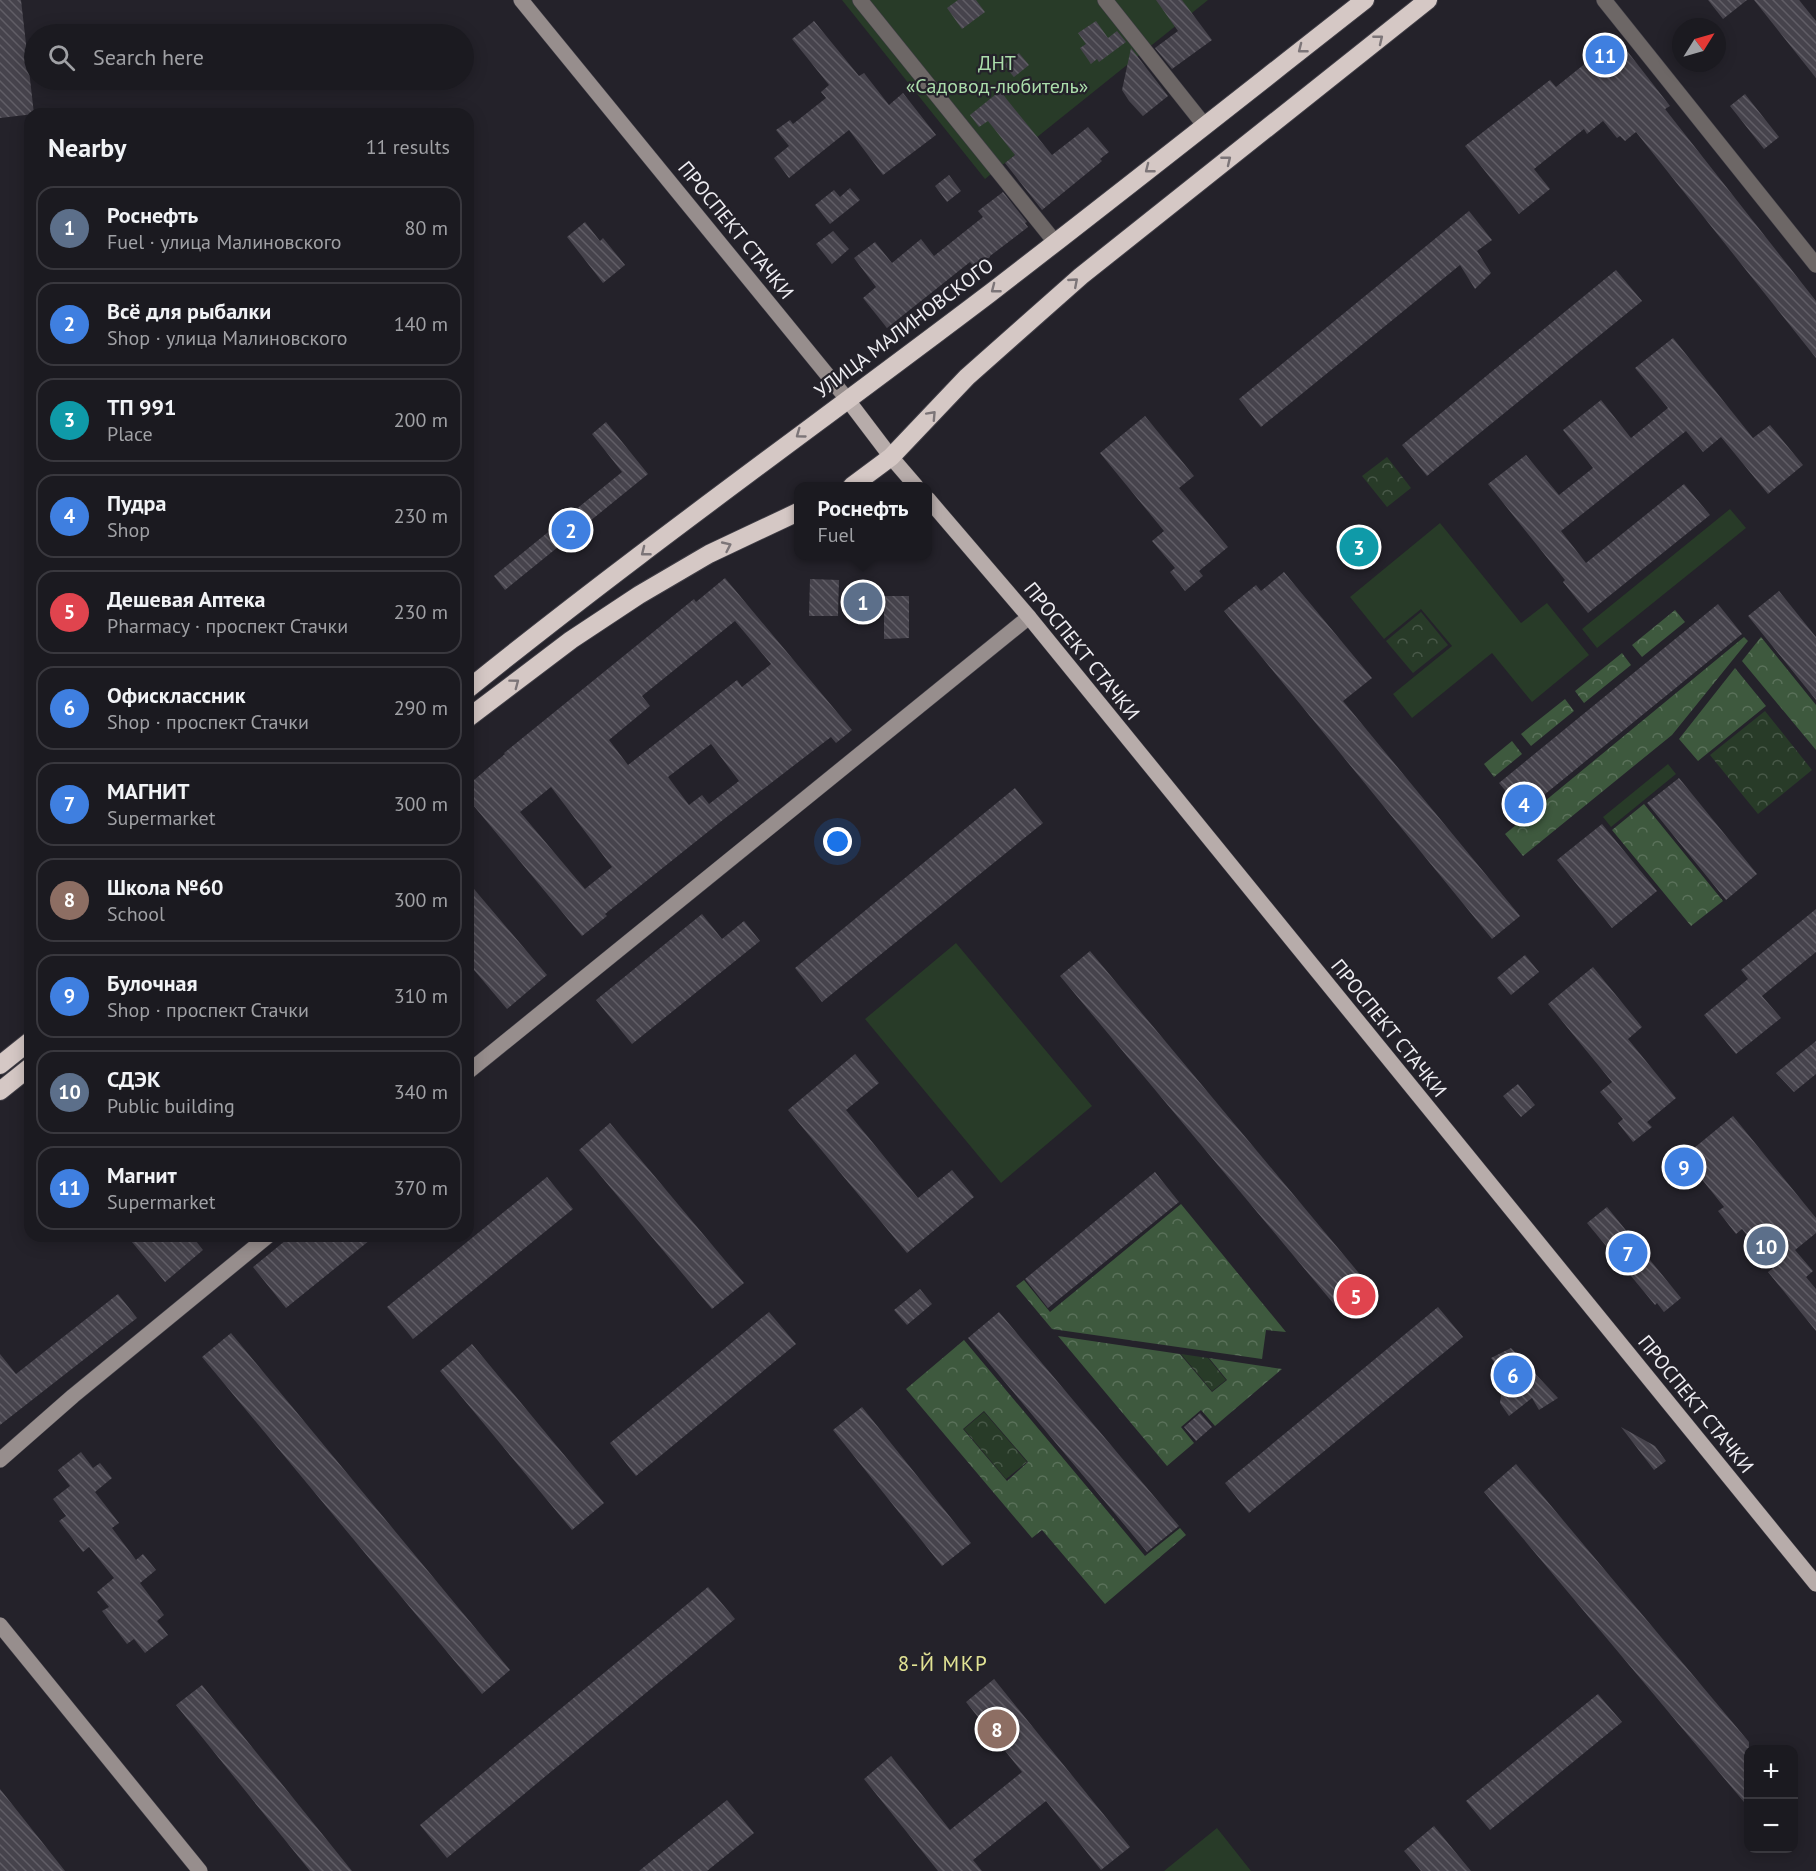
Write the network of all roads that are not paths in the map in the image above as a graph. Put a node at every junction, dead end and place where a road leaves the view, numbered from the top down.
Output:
1 (521, 0) edge
2 (860, 0) edge
3 (1104, 0) edge
4 (1428, 0) edge
5 (1604, 0) edge
6 (1360, 1) edge
7 (1205, 126) junction
8 (1055, 242) junction
9 (1816, 265) edge
10 (847, 399) junction
11 (891, 457) junction
12 (857, 482) edge
13 (913, 482) edge
14 (932, 505) edge
15 (794, 514) edge
16 (1029, 617) junction
17 (474, 684) edge
18 (474, 713) edge
19 (24, 1046) edge
20 (0, 1065) edge
21 (474, 1067) edge
22 (24, 1072) edge
23 (0, 1091) edge
24 (261, 1242) edge
25 (0, 1460) edge
26 (1816, 1584) edge
27 (0, 1625) edge
28 (200, 1871) edge

1 - 10 street, ПРОСПЕКТ СТАЧКИ
2 - 8 street
3 - 7 street
11 -> 4 highway
5 - 9 street
6 -> 7 highway, УЛИЦА МАЛИНОВСКОГО
7 -> 8 highway, УЛИЦА МАЛИНОВСКОГО
8 -> 10 highway, УЛИЦА МАЛИНОВСКОГО
10 - 11 main road, ПРОСПЕКТ СТАЧКИ
10 -> 17 highway, УЛИЦА МАЛИНОВСКОГО
11 - 12 highway
11 - 13 main road, ПРОСПЕКТ СТАЧКИ
14 - 16 main road, ПРОСПЕКТ СТАЧКИ
18 -> 15 highway
16 - 21 street
16 - 26 main road, ПРОСПЕКТ СТАЧКИ
19 - 20 highway
22 - 23 highway
24 - 25 street
27 - 28 street

